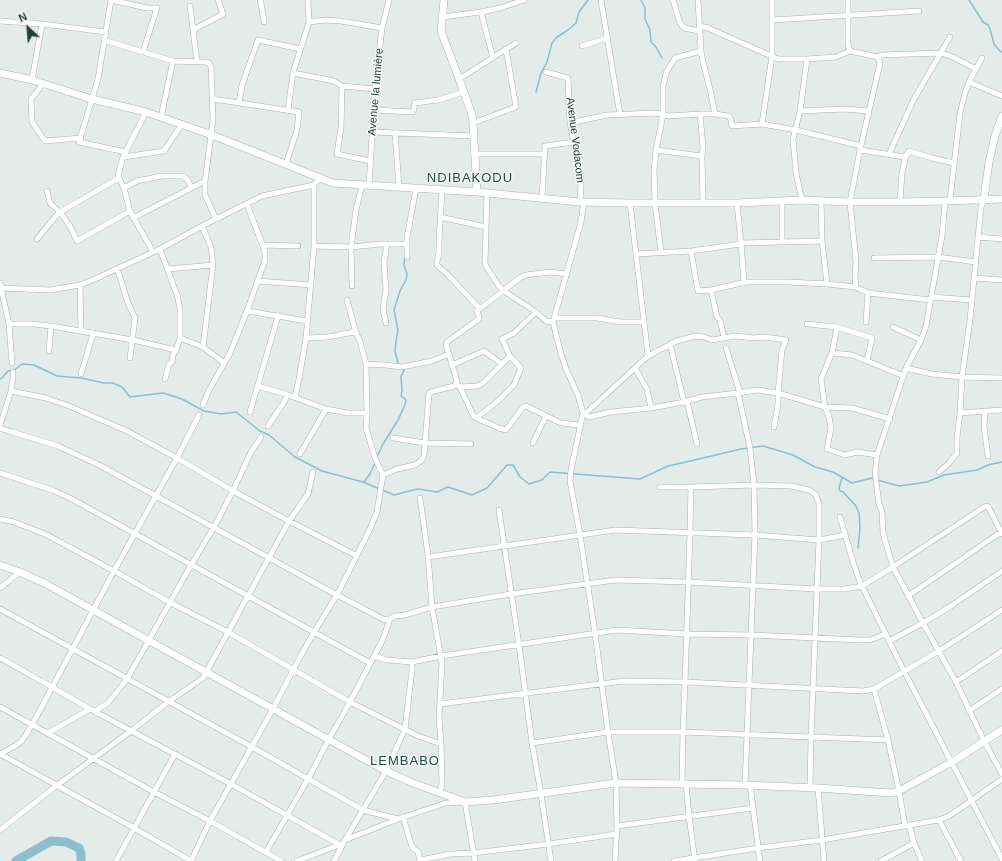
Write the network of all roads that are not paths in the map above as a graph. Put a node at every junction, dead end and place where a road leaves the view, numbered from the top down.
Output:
1 (111, 0) edge
2 (219, 0) edge
3 (260, 0) edge
4 (308, 0) edge
5 (389, 0) edge
6 (444, 0) edge
7 (601, 0) edge
8 (672, 0) edge
9 (698, 0) edge
10 (772, 0) edge
11 (848, 0) edge
12 (521, 1) edge
13 (190, 6) dead end
14 (919, 11) dead end
15 (480, 12) junction
16 (848, 14) junction
17 (442, 16) junction
18 (772, 20) junction
19 (0, 21) edge
20 (264, 22) dead end
21 (309, 22) junction
22 (42, 24) junction
23 (382, 28) junction
24 (700, 28) junction
25 (193, 30) junction
26 (106, 32) junction
27 (950, 37) dead end
28 (607, 38) junction
29 (104, 40) junction
30 (516, 43) dead end
31 (582, 46) dead end
32 (300, 49) junction
33 (506, 49) junction
34 (850, 50) junction
35 (143, 52) junction
36 (701, 52) junction
37 (941, 53) junction
38 (772, 56) junction
39 (878, 57) junction
40 (493, 58) junction
41 (982, 58) dead end
42 (807, 59) junction
43 (173, 61) junction
44 (197, 62) junction
45 (976, 68) junction
46 (546, 72) dead end
47 (0, 73) edge
48 (293, 73) junction
49 (459, 79) junction
50 (32, 80) junction
51 (969, 82) junction
52 (43, 84) junction
53 (342, 86) junction
54 (375, 89) junction
55 (464, 92) junction
56 (1002, 96) edge
57 (92, 99) junction
58 (213, 99) junction
59 (240, 103) junction
60 (288, 110) junction
61 (374, 110) junction
62 (800, 111) junction
63 (868, 111) junction
64 (146, 112) junction
65 (700, 114) junction
66 (715, 114) junction
67 (620, 115) junction
68 (663, 115) junction
69 (1002, 116) edge
70 (160, 117) junction
71 (474, 123) junction
72 (570, 123) junction
73 (182, 124) junction
74 (762, 124) junction
75 (796, 130) junction
76 (372, 132) junction
77 (395, 133) junction
78 (212, 135) junction
79 (474, 136) junction
80 (81, 138) junction
81 (574, 142) junction
82 (860, 148) junction
83 (656, 150) junction
84 (474, 154) junction
85 (545, 154) junction
86 (889, 154) junction
87 (124, 155) junction
88 (702, 156) junction
89 (905, 157) junction
90 (370, 161) junction
91 (954, 163) junction
92 (286, 164) junction
93 (321, 177) junction
94 (119, 178) junction
95 (205, 181) junction
96 (314, 185) junction
97 (365, 185) junction
98 (399, 187) junction
99 (124, 188) junction
100 (192, 188) junction
101 (416, 188) junction
102 (442, 190) junction
103 (46, 191) dead end
104 (477, 192) junction
105 (488, 193) junction
106 (542, 198) junction
107 (1002, 198) edge
108 (984, 199) junction
109 (802, 200) junction
110 (821, 201) junction
111 (948, 201) junction
112 (582, 202) junction
113 (782, 202) junction
114 (850, 202) junction
115 (900, 202) junction
116 (630, 203) junction
117 (655, 203) junction
118 (703, 203) junction
119 (737, 203) junction
120 (247, 204) junction
121 (130, 211) junction
122 (60, 212) junction
123 (440, 217) junction
124 (133, 218) junction
125 (216, 219) junction
126 (202, 226) junction
127 (486, 227) junction
128 (978, 237) junction
129 (37, 239) dead end
130 (1002, 239) edge
131 (822, 241) junction
132 (782, 242) junction
133 (741, 243) junction
134 (387, 244) junction
135 (407, 244) junction
136 (262, 245) junction
137 (298, 246) dead end
138 (314, 246) junction
139 (351, 247) junction
140 (160, 249) junction
141 (153, 252) junction
142 (691, 252) junction
143 (661, 253) junction
144 (636, 254) junction
145 (407, 257) dead end
146 (938, 257) junction
147 (874, 258) dead end
148 (976, 262) junction
149 (213, 265) junction
150 (117, 269) junction
151 (168, 269) junction
152 (567, 274) junction
153 (974, 278) junction
154 (1002, 280) edge
155 (258, 281) junction
156 (744, 283) junction
157 (827, 284) junction
158 (80, 285) junction
159 (311, 285) junction
160 (352, 286) dead end
161 (856, 286) junction
162 (0, 287) edge
163 (711, 290) junction
164 (504, 291) junction
165 (868, 293) junction
166 (931, 298) junction
167 (347, 300) dead end
168 (972, 300) junction
169 (480, 309) junction
170 (247, 311) junction
171 (536, 312) junction
172 (278, 316) junction
173 (553, 320) junction
174 (307, 321) junction
175 (644, 322) junction
176 (866, 322) dead end
177 (386, 323) dead end
178 (8, 324) junction
179 (807, 324) dead end
180 (51, 326) junction
181 (893, 327) dead end
182 (836, 328) junction
183 (81, 331) junction
184 (356, 333) junction
185 (93, 334) junction
186 (724, 337) junction
187 (180, 338) junction
188 (306, 338) junction
189 (132, 340) junction
190 (921, 340) junction
191 (670, 344) junction
192 (203, 347) junction
193 (726, 348) dead end
194 (176, 350) junction
195 (49, 351) dead end
196 (832, 353) junction
197 (449, 354) junction
198 (510, 356) junction
199 (648, 356) junction
200 (130, 358) dead end
201 (867, 361) junction
202 (12, 363) dead end
203 (224, 363) junction
204 (366, 364) junction
205 (452, 364) junction
206 (502, 364) junction
207 (635, 368) junction
208 (906, 368) junction
209 (13, 372) dead end
210 (81, 374) dead end
211 (904, 376) junction
212 (962, 377) junction
213 (1002, 378) edge
214 (165, 379) dead end
215 (458, 385) junction
216 (258, 386) junction
217 (11, 391) junction
218 (739, 393) junction
219 (778, 393) junction
220 (288, 395) junction
221 (295, 397) junction
222 (686, 401) junction
223 (203, 405) dead end
224 (825, 407) junction
225 (650, 408) junction
226 (326, 410) junction
227 (1002, 410) edge
228 (985, 411) junction
229 (250, 412) dead end
230 (367, 413) junction
231 (583, 413) junction
232 (960, 413) junction
233 (199, 415) dead end
234 (546, 416) junction
235 (476, 418) junction
236 (890, 419) junction
237 (580, 425) junction
238 (0, 426) edge
239 (268, 426) dead end
240 (774, 426) dead end
241 (261, 437) dead end
242 (393, 438) dead end
243 (533, 442) dead end
244 (425, 443) junction
245 (471, 444) dead end
246 (698, 444) dead end
247 (300, 454) dead end
248 (877, 456) junction
249 (988, 456) dead end
250 (177, 458) junction
251 (313, 472) dead end
252 (939, 472) dead end
253 (0, 473) edge
254 (383, 474) junction
255 (754, 484) junction
256 (660, 487) dead end
257 (691, 487) junction
258 (233, 491) junction
259 (156, 496) junction
260 (420, 498) dead end
261 (499, 510) dead end
262 (840, 517) dead end
263 (0, 519) edge
264 (289, 521) junction
265 (214, 527) junction
266 (690, 533) junction
267 (1002, 533) edge
268 (135, 534) junction
269 (580, 535) junction
270 (755, 535) junction
271 (845, 535) junction
272 (819, 540) junction
273 (504, 546) junction
274 (357, 556) junction
275 (428, 557) junction
276 (269, 558) junction
277 (0, 565) edge
278 (191, 565) junction
279 (893, 567) junction
280 (114, 571) junction
281 (1002, 571) edge
282 (20, 572) junction
283 (688, 582) junction
284 (587, 583) junction
285 (752, 585) junction
286 (862, 586) junction
287 (0, 588) edge
288 (816, 589) junction
289 (511, 594) junction
290 (336, 595) junction
291 (247, 596) junction
292 (908, 596) junction
293 (170, 603) junction
294 (432, 607) junction
295 (0, 609) edge
296 (94, 610) junction
297 (1002, 610) edge
298 (390, 619) junction
299 (923, 623) junction
300 (228, 632) junction
301 (314, 632) junction
302 (595, 633) junction
303 (687, 634) junction
304 (886, 634) junction
305 (751, 635) junction
306 (815, 638) junction
307 (149, 640) junction
308 (889, 641) junction
309 (519, 645) junction
310 (73, 649) junction
311 (938, 651) junction
312 (1002, 651) edge
313 (374, 656) junction
314 (441, 656) junction
315 (0, 658) edge
316 (412, 662) junction
317 (370, 663) junction
318 (293, 670) junction
319 (904, 671) junction
320 (206, 672) junction
321 (128, 679) junction
322 (686, 682) junction
323 (956, 682) junction
324 (602, 683) junction
325 (749, 685) junction
326 (52, 687) junction
327 (813, 688) junction
328 (874, 689) junction
329 (1002, 689) edge
330 (526, 693) junction
331 (168, 702) junction
332 (350, 702) junction
333 (440, 704) junction
334 (0, 707) edge
335 (90, 709) junction
336 (273, 709) junction
337 (95, 711) junction
338 (969, 711) junction
339 (32, 725) junction
340 (405, 729) junction
341 (1002, 730) edge
342 (131, 731) junction
343 (608, 732) junction
344 (683, 732) junction
345 (48, 733) junction
346 (747, 735) junction
347 (811, 738) junction
348 (329, 739) junction
349 (888, 740) junction
350 (984, 741) junction
351 (532, 743) junction
352 (441, 744) junction
353 (252, 747) junction
354 (0, 754) edge
355 (174, 754) junction
356 (94, 759) junction
357 (952, 762) junction
358 (386, 771) junction
359 (1002, 774) edge
360 (308, 779) junction
361 (1002, 779) edge
362 (616, 783) junction
363 (231, 784) junction
364 (684, 784) junction
365 (748, 785) junction
366 (56, 786) junction
367 (814, 788) junction
368 (899, 791) junction
369 (154, 792) junction
370 (440, 793) junction
371 (541, 794) junction
372 (971, 801) junction
373 (465, 802) junction
374 (753, 808) junction
375 (363, 810) junction
376 (287, 815) junction
377 (688, 816) junction
378 (400, 818) junction
379 (939, 820) junction
380 (210, 821) junction
381 (617, 826) junction
382 (907, 826) junction
383 (134, 828) junction
384 (0, 830) edge
385 (616, 834) junction
386 (345, 840) junction
387 (822, 840) junction
388 (914, 843) junction
389 (549, 844) junction
390 (340, 845) junction
391 (758, 848) junction
392 (266, 852) junction
393 (473, 853) junction
394 (695, 859) edge
395 (1002, 859) edge
396 (420, 860) edge
397 (116, 861) edge
398 (191, 861) edge
399 (281, 861) edge
400 (297, 861) edge
401 (334, 861) edge
402 (474, 861) edge
403 (551, 861) edge
404 (615, 861) edge
405 (674, 861) edge
406 (760, 861) edge
407 (824, 861) edge
408 (881, 861) edge
409 (922, 861) edge
410 (960, 861) edge

1 - 26 street
1 - 35 street
2 - 25 street
3 - 20 street
4 - 21 street
5 - 23 street, Avenue la lumière
6 - 17 street
7 - 28 street
8 - 24 street
9 - 24 street
10 - 18 street
11 - 16 street
12 - 15 street
13 - 25 street
14 - 16 street
15 - 17 street
15 - 40 street
16 - 18 street
16 - 34 street
17 - 49 street
18 - 38 street
19 - 22 street
21 - 23 street
21 - 32 street
22 - 26 street
22 - 50 street
23 - 54 street, Avenue la lumière
24 - 36 street
24 - 38 street
25 - 44 street
26 - 29 street
27 - 37 street
28 - 31 street
28 - 67 street
29 - 35 street
29 - 57 street
30 - 33 street
32 - 48 street
32 - 59 street
33 - 40 street
33 - 71 street
34 - 39 street
34 - 42 street
35 - 43 street
36 - 66 street
36 - 68 street
37 - 39 street
37 - 45 street
37 - 86 street
38 - 42 street
38 - 74 street
39 - 63 street
40 - 49 street
41 - 45 street
42 - 62 street
43 - 44 street
43 - 70 street
44 - 58 street
45 - 51 street
46 - 72 street, Avenue Vodacom
47 - 50 street
48 - 53 street
48 - 60 street
49 - 55 street
50 - 52 street
51 - 56 street
51 - 91 street
52 - 57 street
52 - 80 street
53 - 54 street
53 - 90 street
54 - 61 street, Avenue la lumière
55 - 61 street
55 - 71 street
57 - 64 street
57 - 80 street
58 - 59 street
58 - 78 street
59 - 60 street
60 - 92 street
61 - 76 street, Avenue la lumière
62 - 63 street
62 - 75 street
63 - 82 street
64 - 70 street
64 - 87 street
65 - 66 street
65 - 68 street
65 - 88 street
66 - 74 street
67 - 68 street
67 - 72 street
68 - 83 street
69 - 108 street
70 - 73 street
71 - 79 street
72 - 81 street, Avenue Vodacom
73 - 78 street
73 - 87 street
74 - 75 street
75 - 82 street
75 - 109 street
76 - 77 street
76 - 90 street, Avenue la lumière
77 - 79 street
77 - 98 street
78 - 92 street
78 - 95 street
79 - 84 street
80 - 87 street
81 - 85 street
81 - 112 street, Avenue Vodacom
82 - 86 street
82 - 114 street
83 - 88 street
83 - 117 street
84 - 85 street
84 - 104 street
85 - 106 street
86 - 89 street
87 - 94 street
88 - 118 street
89 - 91 street
89 - 115 street
90 - 97 street, Avenue la lumière
91 - 111 street
92 - 93 street
93 - 96 street
93 - 97 street
94 - 99 street
94 - 122 street
95 - 100 street
95 - 125 street
96 - 120 street
96 - 138 street
97 - 98 street
97 - 139 street, Avenue la lumière
98 - 101 street
99 - 100 street
99 - 121 street
100 - 124 street
101 - 102 street
101 - 135 street
102 - 104 street
102 - 123 street
103 - 122 street
104 - 105 street
105 - 106 street
105 - 127 street
106 - 112 street
107 - 108 street
108 - 111 street
108 - 128 street
109 - 110 street
109 - 113 street
110 - 114 street
110 - 131 street
111 - 115 street
111 - 146 street
112 - 116 street
112 - 152 street, Avenue Vodacom
113 - 119 street
113 - 132 street
114 - 115 street
114 - 161 street
116 - 117 street
116 - 144 street
117 - 118 street
117 - 143 street
118 - 119 street
119 - 133 street
120 - 125 street
120 - 136 street
121 - 122 street
121 - 124 street
122 - 129 street
123 - 127 street
123 - 169 street
124 - 141 street
125 - 126 street
126 - 140 street
126 - 149 street
127 - 164 street
128 - 130 street
128 - 148 street
131 - 132 street
131 - 157 street
132 - 133 street
133 - 142 street
133 - 156 street
134 - 135 street
134 - 139 street
134 - 177 street
135 - 145 street
136 - 137 street
136 - 155 street
138 - 139 street
138 - 159 street
139 - 160 street, Avenue la lumière
140 - 141 street
140 - 151 street
141 - 150 street
142 - 143 street
142 - 163 street
143 - 144 street
144 - 175 street
146 - 147 street
146 - 148 street
146 - 166 street
148 - 153 street
149 - 151 street
149 - 192 street
150 - 158 street
150 - 189 street
151 - 187 street
152 - 164 street
152 - 173 street, Avenue Vodacom
153 - 154 street
153 - 168 street
155 - 159 street
155 - 170 street
156 - 157 street
156 - 163 street
157 - 161 street
158 - 162 street
158 - 183 street
159 - 174 street
161 - 165 street
162 - 178 street
163 - 186 street
164 - 169 street
164 - 171 street
165 - 166 street
165 - 176 street
166 - 168 street
166 - 190 street
167 - 184 street
168 - 212 street
169 - 197 street
170 - 172 street
170 - 203 street
171 - 173 street
171 - 198 street
172 - 174 street
172 - 216 street
173 - 175 street
173 - 231 street
174 - 188 street
175 - 199 street
178 - 180 street
178 - 202 street
179 - 182 street
180 - 183 street
180 - 195 street
181 - 190 street
182 - 196 street
182 - 201 street
183 - 185 street
184 - 188 street
184 - 204 street
185 - 189 street
185 - 210 street
186 - 191 street
186 - 219 street
187 - 192 street
187 - 194 street
188 - 221 street
189 - 194 street
189 - 200 street
190 - 208 street
191 - 199 street
191 - 222 street
192 - 203 street
193 - 218 street
194 - 214 street
196 - 201 street
196 - 224 street
197 - 204 street
197 - 205 street
198 - 206 street
198 - 235 street
199 - 207 street
201 - 211 street
203 - 223 street
204 - 230 street
205 - 206 street
205 - 215 street
206 - 215 street
207 - 225 street
207 - 231 street
208 - 211 street
208 - 212 street
209 - 217 street
211 - 236 street
212 - 213 street
212 - 232 street
215 - 235 street
215 - 244 street
216 - 220 street
216 - 229 street
217 - 238 street
217 - 250 street
218 - 219 street
218 - 222 street
218 - 255 street
219 - 224 street
219 - 240 street
220 - 221 street
220 - 239 street
221 - 226 street
222 - 225 street
222 - 246 street
224 - 236 street
224 - 248 street
225 - 231 street
226 - 230 street
226 - 247 street
227 - 228 street
228 - 232 street
228 - 249 street
230 - 254 street
231 - 237 street
232 - 252 street
233 - 250 street
234 - 235 street
234 - 237 street
234 - 243 street
236 - 248 street
237 - 269 street
238 - 259 street
241 - 258 street
242 - 244 street
244 - 245 street
244 - 254 street
248 - 279 street
250 - 258 street
250 - 259 street
251 - 264 street
253 - 268 street
254 - 274 street
255 - 257 street
255 - 270 street
255 - 272 street
256 - 257 street
257 - 266 street
258 - 264 street
258 - 265 street
259 - 265 street
259 - 268 street
260 - 275 street
261 - 273 street
262 - 271 street
263 - 280 street
264 - 274 street
264 - 276 street
265 - 276 street
265 - 278 street
266 - 269 street
266 - 270 street
266 - 283 street
267 - 279 street
267 - 292 street
268 - 278 street
268 - 280 street
269 - 273 street
269 - 284 street
270 - 272 street
270 - 285 street
271 - 272 street
271 - 286 street
272 - 288 street
273 - 275 street
273 - 289 street
274 - 290 street
275 - 294 street
276 - 290 street
276 - 291 street
277 - 282 street
278 - 291 street
278 - 293 street
279 - 286 street
279 - 292 street
280 - 293 street
280 - 296 street
281 - 299 street
282 - 287 street
282 - 296 street
283 - 284 street
283 - 285 street
283 - 303 street
284 - 289 street
284 - 302 street
285 - 288 street
285 - 305 street
286 - 288 street
286 - 304 street
288 - 306 street
289 - 294 street
289 - 309 street
290 - 298 street
290 - 301 street
291 - 300 street
291 - 301 street
292 - 299 street
293 - 300 street
293 - 307 street
294 - 298 street
294 - 314 street
295 - 310 street
296 - 307 street
296 - 310 street
297 - 311 street
298 - 313 street
299 - 308 street
299 - 311 street
300 - 318 street
300 - 320 street
301 - 317 street
301 - 318 street
302 - 303 street
302 - 309 street
302 - 324 street
303 - 305 street
303 - 322 street
304 - 306 street
304 - 308 street
305 - 306 street
305 - 325 street
306 - 327 street
307 - 320 street
307 - 321 street
308 - 319 street
309 - 314 street
309 - 330 street
310 - 321 street
310 - 326 street
311 - 319 street
311 - 323 street
312 - 323 street
313 - 316 street
313 - 317 street
314 - 316 street
314 - 333 street
315 - 326 street
316 - 340 street
317 - 332 street
318 - 332 street
318 - 336 street
319 - 328 street
319 - 357 street
320 - 331 street
320 - 336 street
321 - 331 street
321 - 337 street
322 - 324 street
322 - 325 street
322 - 344 street
323 - 338 street
324 - 330 street
324 - 343 street
325 - 327 street
325 - 346 street
326 - 335 street
326 - 339 street
327 - 328 street
327 - 347 street
328 - 349 street
329 - 338 street
330 - 333 street
330 - 351 street
331 - 342 street
331 - 353 street
332 - 340 street
332 - 348 street
333 - 352 street
334 - 339 street
335 - 337 street
335 - 345 street
336 - 348 street
336 - 353 street
337 - 342 street
338 - 350 street
339 - 345 street
339 - 354 street
340 - 352 street
340 - 358 street
341 - 350 street
342 - 355 street
342 - 356 street
343 - 344 street
343 - 351 street
343 - 362 street
344 - 346 street
344 - 364 street
345 - 356 street
346 - 347 street
346 - 365 street
347 - 349 street
347 - 367 street
348 - 358 street
348 - 360 street
349 - 368 street
350 - 357 street
350 - 359 street
351 - 371 street
352 - 370 street
353 - 360 street
353 - 363 street
354 - 366 street
355 - 363 street
355 - 369 street
356 - 366 street
356 - 369 street
357 - 368 street
357 - 372 street
358 - 370 street
358 - 375 street
360 - 375 street
360 - 376 street
361 - 372 street
362 - 364 street
362 - 371 street
362 - 381 street
363 - 376 street
363 - 380 street
364 - 365 street
364 - 377 street
365 - 367 street
365 - 374 street
366 - 383 street
366 - 384 street
367 - 368 street
367 - 387 street
368 - 382 street
369 - 380 street
369 - 383 street
370 - 373 street
371 - 373 street
371 - 389 street
372 - 379 street
372 - 395 street
373 - 378 street
373 - 393 street
374 - 377 street
374 - 391 street
375 - 378 street
375 - 386 street
376 - 390 street
376 - 392 street
377 - 381 street
377 - 394 street
378 - 386 street
378 - 396 street
379 - 382 street
379 - 410 street
380 - 392 street
380 - 398 street
381 - 385 street
382 - 387 street
382 - 388 street
383 - 397 street
383 - 398 street
385 - 389 street
385 - 404 street
386 - 390 street
387 - 391 street
387 - 407 street
388 - 408 street
388 - 409 street
389 - 393 street
389 - 403 street
390 - 400 street
390 - 401 street
391 - 394 street
391 - 406 street
392 - 399 street
393 - 396 street
393 - 402 street
394 - 405 street

